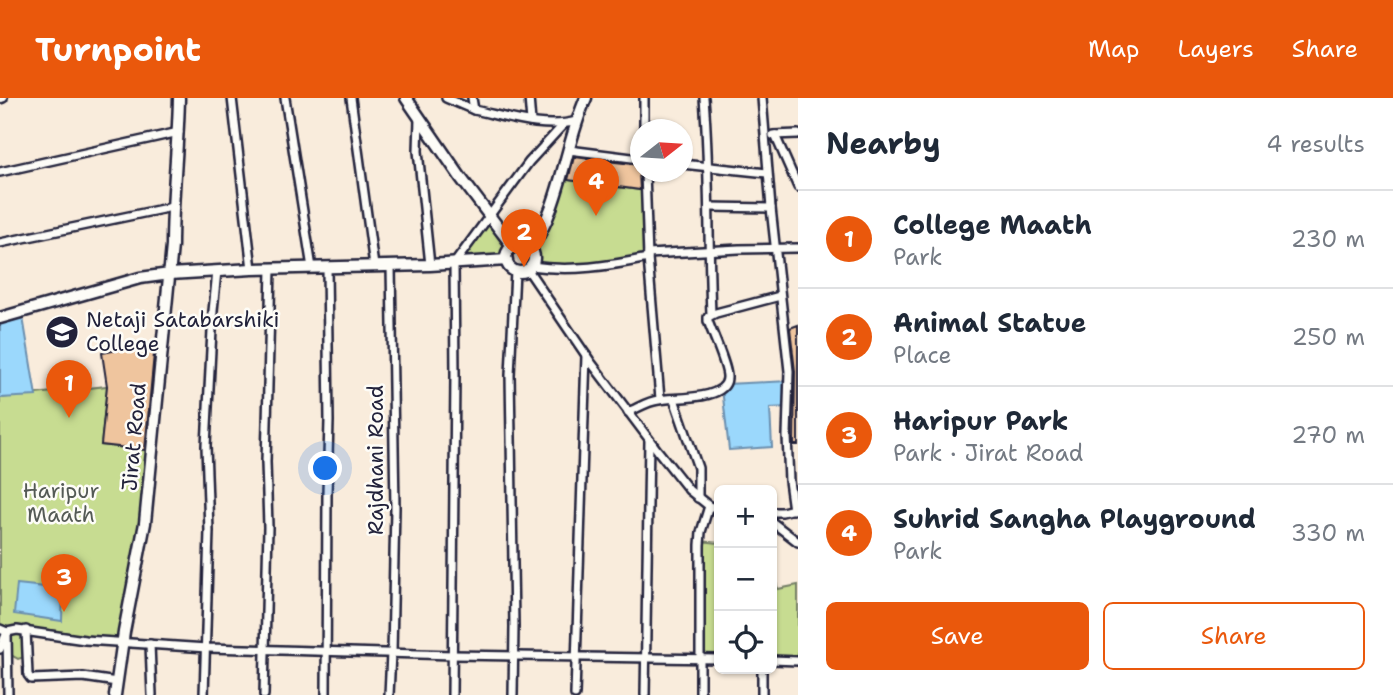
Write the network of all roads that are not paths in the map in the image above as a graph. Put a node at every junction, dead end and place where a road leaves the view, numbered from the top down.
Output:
1 (179, 98) edge
2 (232, 98) edge
3 (285, 98) edge
4 (351, 98) edge
5 (406, 98) edge
6 (446, 98) edge
7 (472, 98) edge
8 (529, 98) edge
9 (586, 98) edge
10 (644, 98) edge
11 (704, 98) edge
12 (762, 98) edge
13 (474, 110) junction
14 (419, 119) junction
15 (645, 119) edge
16 (577, 121) junction
17 (531, 122) junction
18 (564, 124) junction
19 (179, 132) junction
20 (798, 134) edge
21 (765, 135) junction
22 (775, 135) junction
23 (569, 150) junction
24 (630, 158) edge
25 (693, 164) edge
26 (707, 166) junction
27 (0, 172) edge
28 (767, 173) junction
29 (645, 182) edge
30 (798, 187) edge
31 (172, 207) junction
32 (709, 207) junction
33 (771, 208) junction
34 (490, 216) junction
35 (0, 243) edge
36 (513, 247) junction
37 (775, 248) junction
38 (798, 248) edge
39 (530, 249) junction
40 (708, 251) junction
41 (648, 256) junction
42 (507, 260) junction
43 (454, 264) junction
44 (430, 265) junction
45 (374, 266) junction
46 (391, 266) junction
47 (312, 268) junction
48 (327, 268) junction
49 (530, 268) junction
50 (252, 269) junction
51 (271, 269) junction
52 (217, 271) junction
53 (515, 271) junction
54 (170, 274) junction
55 (780, 296) junction
56 (711, 314) junction
57 (0, 318) edge
58 (586, 355) junction
59 (660, 399) junction
60 (674, 399) junction
61 (628, 412) junction
62 (649, 439) junction
63 (698, 498) junction
64 (709, 506) junction
65 (714, 508) edge
66 (795, 509) edge
67 (777, 511) edge
68 (777, 526) edge
69 (798, 541) edge
70 (4, 630) edge
71 (26, 630) junction
72 (123, 642) junction
73 (150, 644) junction
74 (207, 648) junction
75 (0, 649) edge
76 (265, 649) junction
77 (326, 651) junction
78 (391, 653) junction
79 (453, 655) junction
80 (514, 656) junction
81 (575, 657) junction
82 (646, 658) junction
83 (699, 658) junction
84 (714, 659) edge
85 (777, 660) edge
86 (798, 661) edge
87 (762, 674) edge
88 (117, 682) junction
89 (8, 695) edge
90 (116, 695) edge
91 (152, 695) edge
92 (204, 695) edge
93 (264, 695) edge
94 (326, 695) edge
95 (389, 695) edge
96 (452, 695) edge
97 (513, 695) edge
98 (575, 695) edge
99 (645, 695) edge
100 (700, 695) edge
101 (762, 695) edge

1 - 19 main road, Jirat Road
2 - 50 street
3 - 47 street
4 - 45 street
5 - 14 main road
6 - 13 street
7 - 13 street
8 - 17 street
9 - 16 main road
10 - 15 street
11 - 26 street
12 - 21 street
13 - 17 street
14 - 34 main road
14 - 44 street
16 - 18 street
16 - 23 main road
17 - 18 street
18 - 34 street
19 - 27 street
19 - 31 main road, Jirat Road
20 - 22 street
21 - 22 street
21 - 28 street
22 - 30 street
23 - 24 street
23 - 39 main road
25 - 26 street
26 - 28 street
26 - 32 street
28 - 33 street
29 - 41 street
31 - 35 street
31 - 54 main road, Jirat Road
32 - 33 street
32 - 40 street
33 - 37 street
34 - 36 main road
34 - 43 street
36 - 39 main road
36 - 42 main road
37 - 38 street
37 - 40 street
37 - 55 street
39 - 49 main road
40 - 41 street
40 - 56 street
41 - 49 street
41 - 59 street
42 - 43 main road
42 - 53 main road
43 - 44 main road
43 - 79 street
44 - 46 main road
45 - 46 main road
45 - 48 main road
46 - 78 street, Rajdhani Road
47 - 48 main road
47 - 51 main road
48 - 77 street
49 - 53 main road
49 - 58 street
50 - 51 main road
50 - 52 main road
51 - 76 street
52 - 54 main road
52 - 74 street
53 - 80 street
54 - 57 main road
54 - 72 main road, Jirat Road
55 - 56 street
55 - 66 street
56 - 60 street
58 - 61 street
58 - 81 street
59 - 60 street
59 - 61 street
60 - 63 street
61 - 62 street
62 - 63 street
62 - 82 street
63 - 64 street
64 - 65 street
64 - 83 street
66 - 67 street
68 - 69 street
70 - 71 street
70 - 75 street
70 - 89 street
71 - 72 street
71 - 88 street
72 - 73 street
72 - 88 main road, Jirat Road
73 - 74 street
73 - 91 street
74 - 76 street
74 - 92 street
76 - 77 street
76 - 93 street
77 - 78 street
77 - 94 street
78 - 79 street
78 - 95 street, Rajdhani Road
79 - 80 street
79 - 96 street
80 - 81 street
80 - 97 street
81 - 82 street
81 - 98 street
82 - 83 street
82 - 99 street
83 - 84 street
83 - 100 street
85 - 86 street
87 - 101 street
88 - 90 main road, Jirat Road

